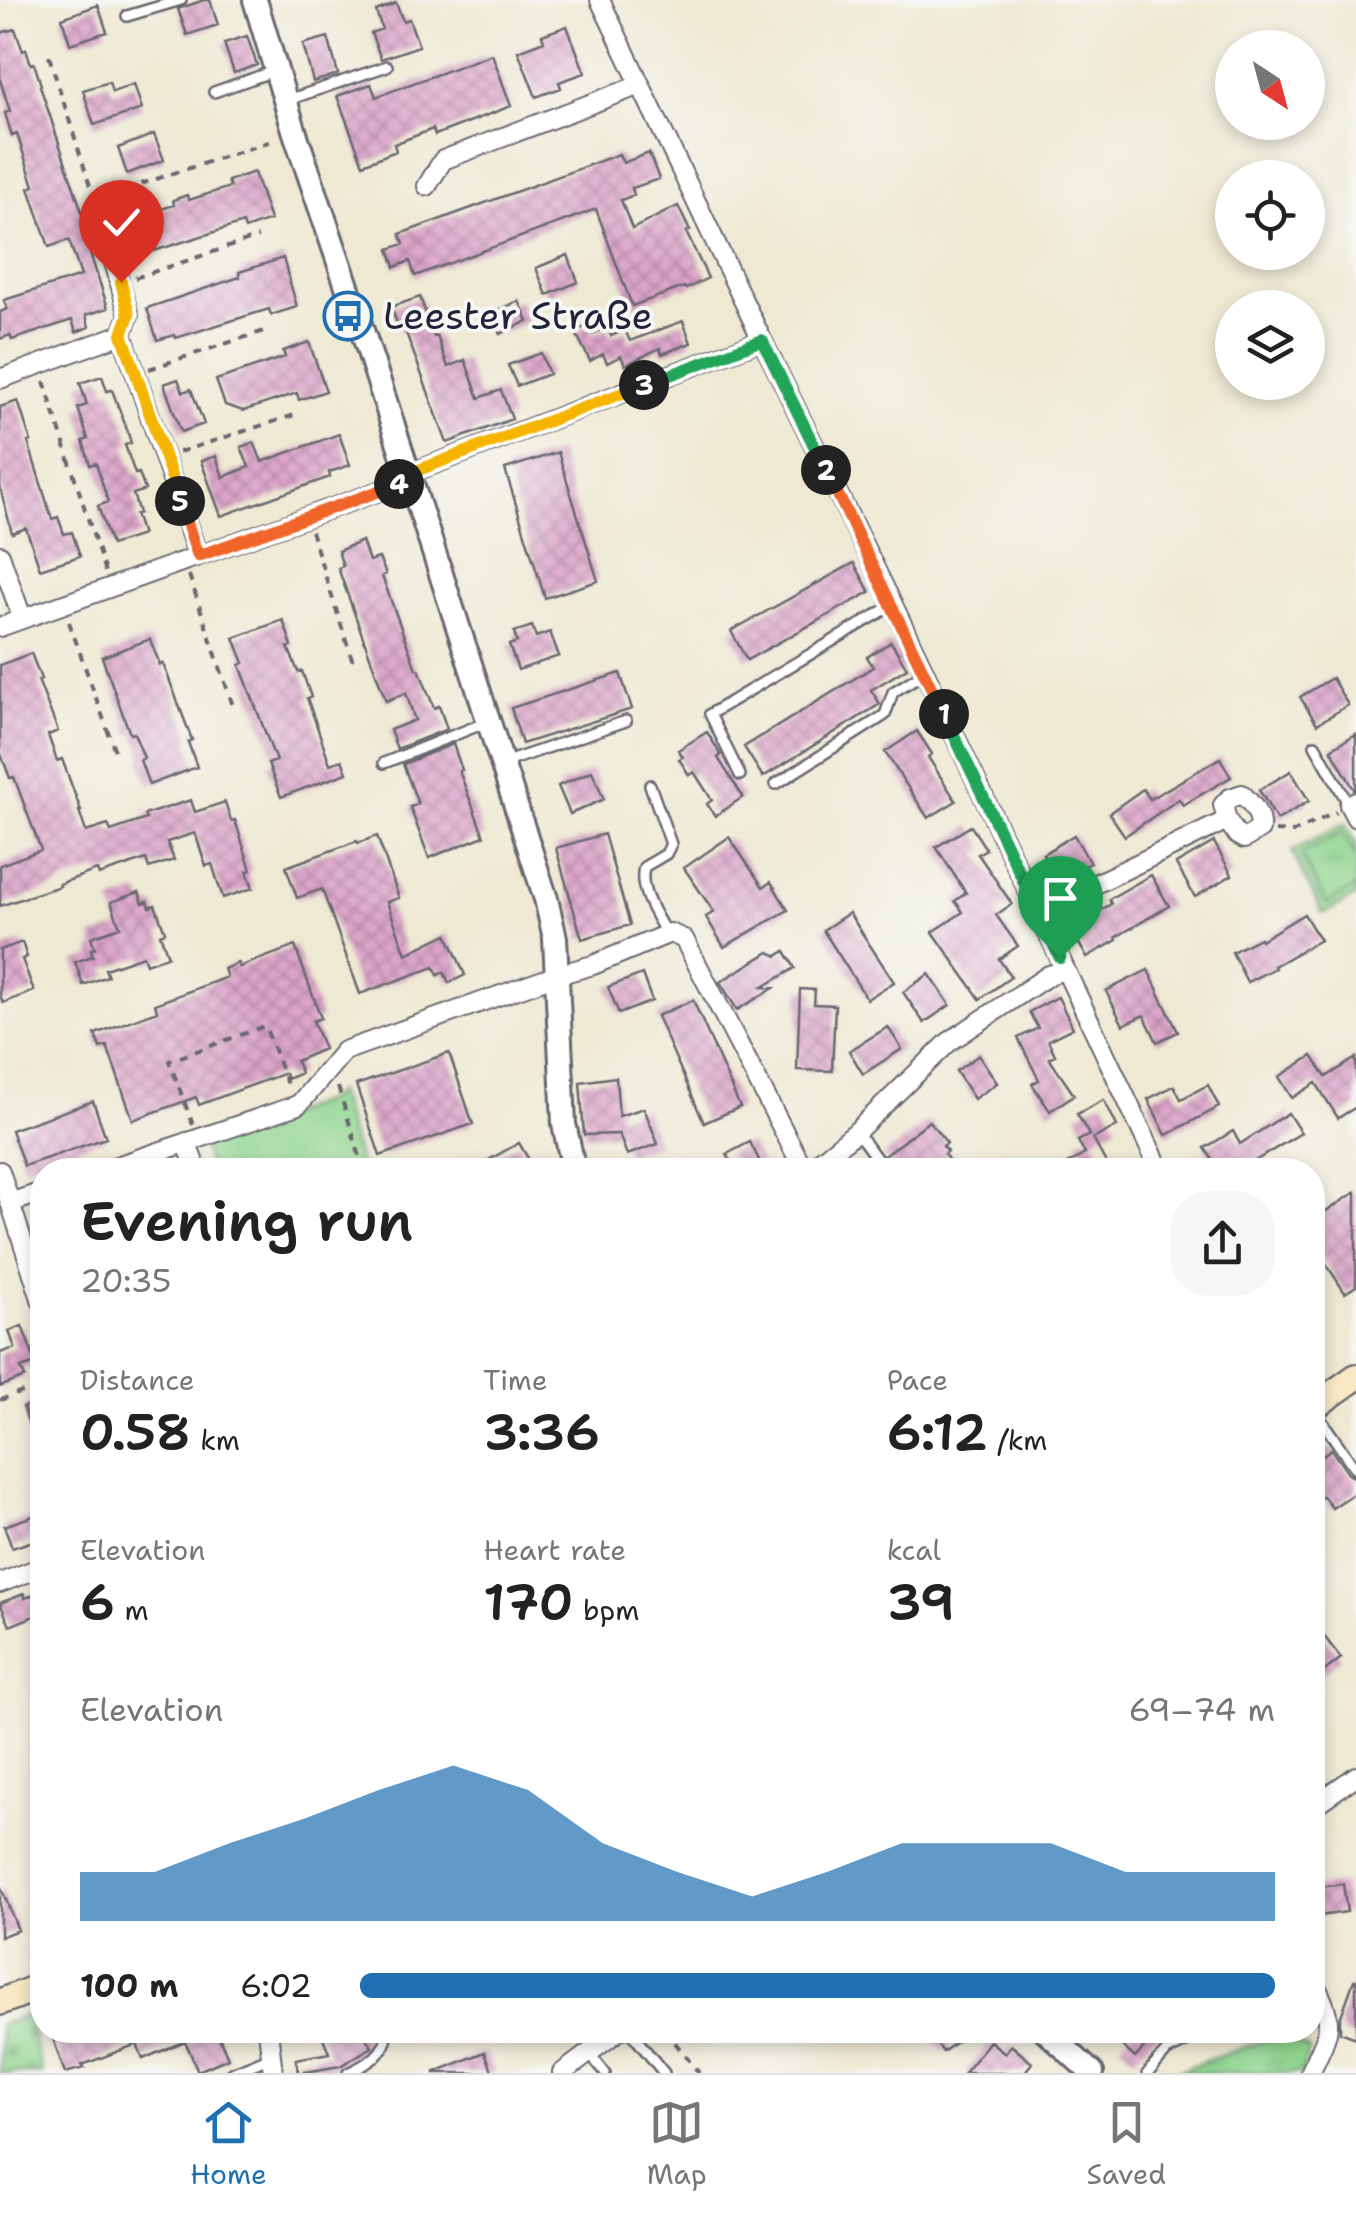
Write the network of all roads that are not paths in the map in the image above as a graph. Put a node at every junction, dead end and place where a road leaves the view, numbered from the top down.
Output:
1 (180, 0) edge
2 (255, 0) edge
3 (600, 0) edge
4 (127, 16) dead end
5 (387, 66) dead end
6 (277, 70) junction
7 (640, 85) junction
8 (214, 92) dead end
9 (285, 101) junction
10 (427, 186) dead end
11 (108, 241) road end
12 (122, 334) junction
13 (762, 340) junction
14 (0, 379) edge
15 (409, 477) junction
16 (0, 555) edge
17 (191, 558) junction
18 (892, 605) junction
19 (22, 618) junction
20 (0, 626) edge
21 (924, 673) junction
22 (490, 721) junction
23 (626, 721) dead end
24 (1316, 745) dead end
25 (503, 763) junction
26 (384, 764) dead end
27 (740, 775) dead end
28 (776, 784) dead end
29 (650, 786) dead end
30 (1354, 808) edge
31 (1227, 820) junction
32 (1038, 912) junction
33 (667, 935) junction
34 (1066, 970) junction
35 (558, 975) junction
36 (856, 1132) junction
37 (192, 1140) junction
38 (140, 1158) edge
39 (195, 1158) edge
40 (571, 1158) edge
41 (801, 1158) edge
42 (822, 1158) edge
43 (876, 1158) edge
44 (1154, 1158) edge
45 (0, 1170) edge
46 (30, 1196) edge
47 (10, 1203) junction
48 (30, 1265) edge
49 (1356, 1376) edge
50 (1325, 1398) edge
51 (1325, 1425) edge
52 (1356, 1470) edge
53 (30, 1572) edge
54 (0, 1583) edge
55 (1356, 1776) edge
56 (1325, 1797) edge
57 (30, 1991) edge
58 (0, 2002) edge
59 (1325, 2004) edge
60 (1325, 2040) edge
61 (385, 2043) edge
62 (602, 2043) edge
63 (640, 2043) edge
64 (1059, 2043) edge
65 (1182, 2043) edge
66 (1324, 2043) edge
67 (589, 2053) junction
68 (272, 2065) edge
69 (566, 2072) edge
70 (232, 2073) edge
71 (348, 2073) edge
72 (605, 2073) edge
73 (664, 2073) edge
74 (1092, 2073) edge
75 (1148, 2073) edge
76 (1310, 2073) edge

1 - 4 lane
2 - 6 street
3 - 7 street
5 - 9 lane
6 - 8 lane
6 - 9 street
7 - 10 street
7 - 13 street
9 - 15 street
11 - 12 street
12 - 14 street
12 - 17 street
13 - 15 street
13 - 18 street
15 - 17 street
15 - 22 street
16 - 19 street
17 - 19 street
18 - 21 street
18 - 27 lane
19 - 20 street
21 - 28 lane
21 - 32 street
22 - 25 street
22 - 26 lane
23 - 25 lane
24 - 30 lane
25 - 35 street
29 - 33 lane
31 - 31 street
31 - 32 street
32 - 34 street
33 - 35 street
33 - 41 street
34 - 36 street
34 - 44 street
35 - 37 street
35 - 40 street
36 - 42 street
36 - 43 lane
37 - 38 street
37 - 39 street
45 - 47 street
46 - 47 street
47 - 48 street
49 - 50 main road
51 - 52 lane
53 - 54 street
55 - 56 street
57 - 58 main road
59 - 60 street
61 - 71 lane
62 - 67 street
63 - 73 lane
64 - 74 street
65 - 75 lane
66 - 76 street
67 - 69 street
67 - 72 lane
68 - 70 lane

